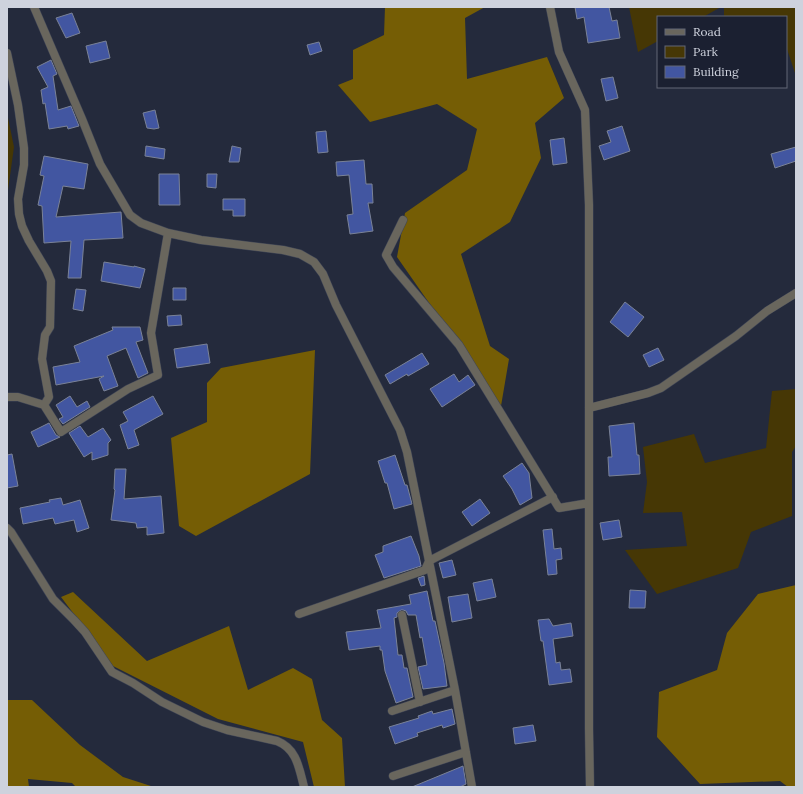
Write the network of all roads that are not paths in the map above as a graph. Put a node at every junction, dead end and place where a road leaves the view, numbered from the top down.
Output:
1 (34, 7) edge
2 (550, 7) edge
3 (7, 53) edge
4 (403, 220) dead end
5 (168, 233) junction
6 (796, 293) edge
7 (7, 397) edge
8 (44, 405) junction
9 (589, 408) junction
10 (553, 497) junction
11 (589, 502) junction
12 (7, 528) edge
13 (429, 561) junction
14 (299, 614) dead end
15 (402, 615) dead end
16 (455, 690) junction
17 (420, 702) junction
18 (392, 711) dead end
19 (466, 752) junction
20 (393, 776) dead end
21 (304, 787) edge
22 (472, 787) edge
23 (590, 787) edge

1 - 5 street
2 - 9 street
3 - 8 street
4 - 10 street
5 - 8 street
5 - 13 street
6 - 9 street
7 - 8 street
9 - 11 street
10 - 11 street
10 - 13 street
11 - 23 street
12 - 21 street
13 - 14 street
13 - 16 street
15 - 17 street
16 - 17 street
16 - 19 street
17 - 18 street
19 - 20 street
19 - 22 street

